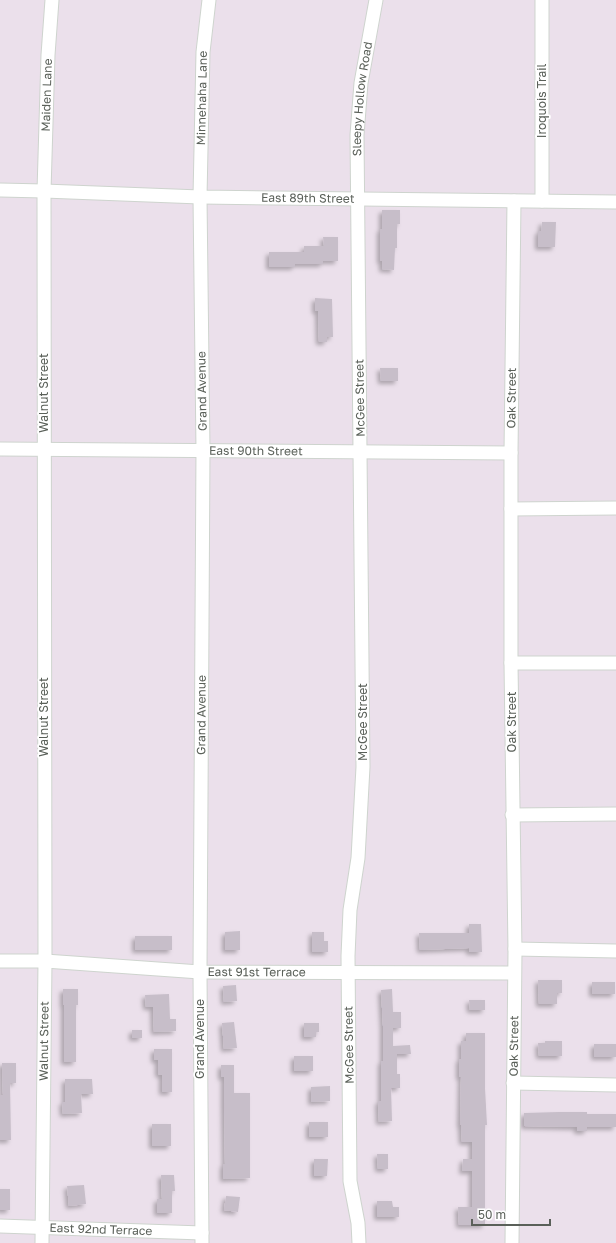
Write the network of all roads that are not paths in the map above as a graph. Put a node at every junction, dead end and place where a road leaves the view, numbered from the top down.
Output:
1 (52, 0) edge
2 (209, 0) edge
3 (376, 0) edge
4 (542, 0) edge
5 (0, 190) edge
6 (44, 191) junction
7 (200, 197) junction
8 (357, 199) junction
9 (514, 201) junction
10 (542, 201) junction
11 (616, 202) edge
12 (0, 449) edge
13 (44, 449) junction
14 (203, 450) junction
15 (361, 452) junction
16 (511, 454) junction
17 (616, 508) edge
18 (511, 509) junction
19 (511, 663) junction
20 (616, 663) edge
21 (616, 814) edge
22 (512, 815) junction
23 (515, 949) junction
24 (616, 951) edge
25 (0, 961) edge
26 (45, 961) junction
27 (200, 972) junction
28 (348, 973) junction
29 (514, 973) junction
30 (513, 1083) junction
31 (616, 1086) edge
32 (0, 1226) edge
33 (42, 1227) junction
34 (202, 1238) edge
35 (42, 1243) edge
36 (359, 1243) edge
37 (512, 1243) edge

1 - 6 street, Maiden Lane
2 - 7 street, Minnehaha Lane
3 - 8 street, Sleepy Hollow Road
4 - 10 street, Iroquois Trail
5 - 6 street, East 89th Street
6 - 7 street, East 89th Street
6 - 13 street, Walnut Street
7 - 8 street, East 89th Street
7 - 14 street, Grand Avenue
8 - 9 street, East 89th Street
8 - 15 street, McGee Street
9 - 10 street, East 89th Street
9 - 16 street, Oak Street
10 - 11 street, East 89th Street
12 - 13 street, East 90th Street
13 - 14 street, East 90th Street
13 - 26 street, Walnut Street
14 - 15 street, East 90th Street
14 - 27 street, Grand Avenue
15 - 16 street, East 90th Street
15 - 28 street, McGee Street
16 - 18 street, Oak Street
17 - 18 street
18 - 19 street, Oak Street
19 - 20 street
19 - 22 street, Oak Street
21 - 22 street
22 - 23 street, Oak Street
23 - 24 street
23 - 29 street, Oak Street
25 - 26 street, East 91st Terrace
26 - 27 street, East 91st Terrace
26 - 33 street, Walnut Street
27 - 28 street, East 91st Terrace
27 - 34 street, Grand Avenue
28 - 29 street, East 91st Terrace
28 - 36 street, McGee Street
29 - 30 street, Oak Street
30 - 31 street
30 - 37 street, Oak Street
32 - 33 street, East 92nd Terrace
33 - 34 street, East 92nd Terrace
33 - 35 street, Walnut Street

